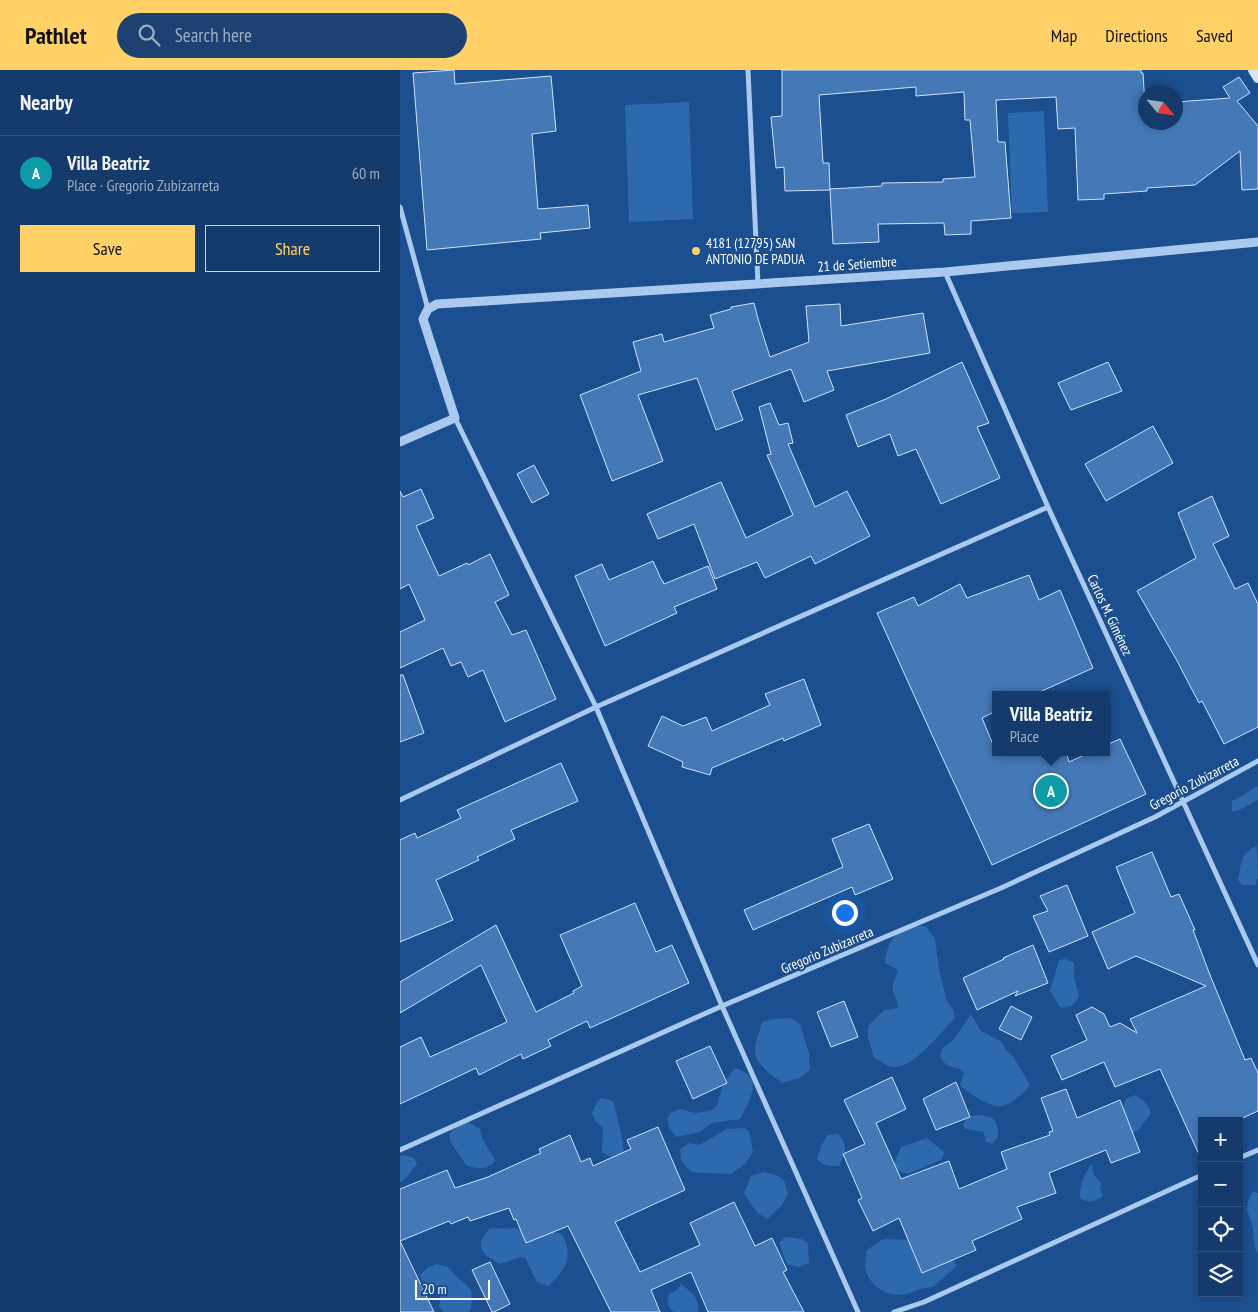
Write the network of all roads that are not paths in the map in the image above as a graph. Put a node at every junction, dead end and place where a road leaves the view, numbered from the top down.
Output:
1 (748, 70) edge
2 (1253, 70) edge
3 (1258, 78) edge
4 (400, 207) edge
5 (1258, 242) edge
6 (945, 272) junction
7 (758, 284) junction
8 (428, 309) junction
9 (455, 418) junction
10 (400, 442) edge
11 (1048, 506) junction
12 (596, 708) junction
13 (1258, 761) edge
14 (400, 800) edge
15 (1184, 801) junction
16 (1258, 965) edge
17 (722, 1006) junction
18 (400, 1150) edge
19 (1258, 1150) edge
20 (1243, 1156) edge
21 (1198, 1177) edge
22 (858, 1312) edge
23 (894, 1312) edge

1 - 7 street
2 - 3 main road
4 - 8 street
5 - 6 street, 21 de Setiembre
6 - 7 street, 21 de Setiembre
6 - 11 street, Carlos M. Giménez
7 - 8 street, 21 de Setiembre
8 - 9 street
9 - 10 street
9 - 12 street
11 - 12 street
11 - 15 street, Carlos M. Giménez
12 - 14 street
12 - 17 street
13 - 15 street, Gregorio Zubizarreta
15 - 16 street, Carlos M. Giménez
15 - 17 street, Gregorio Zubizarreta
17 - 18 street, Gregorio Zubizarreta
17 - 22 street
19 - 20 street
21 - 23 street

